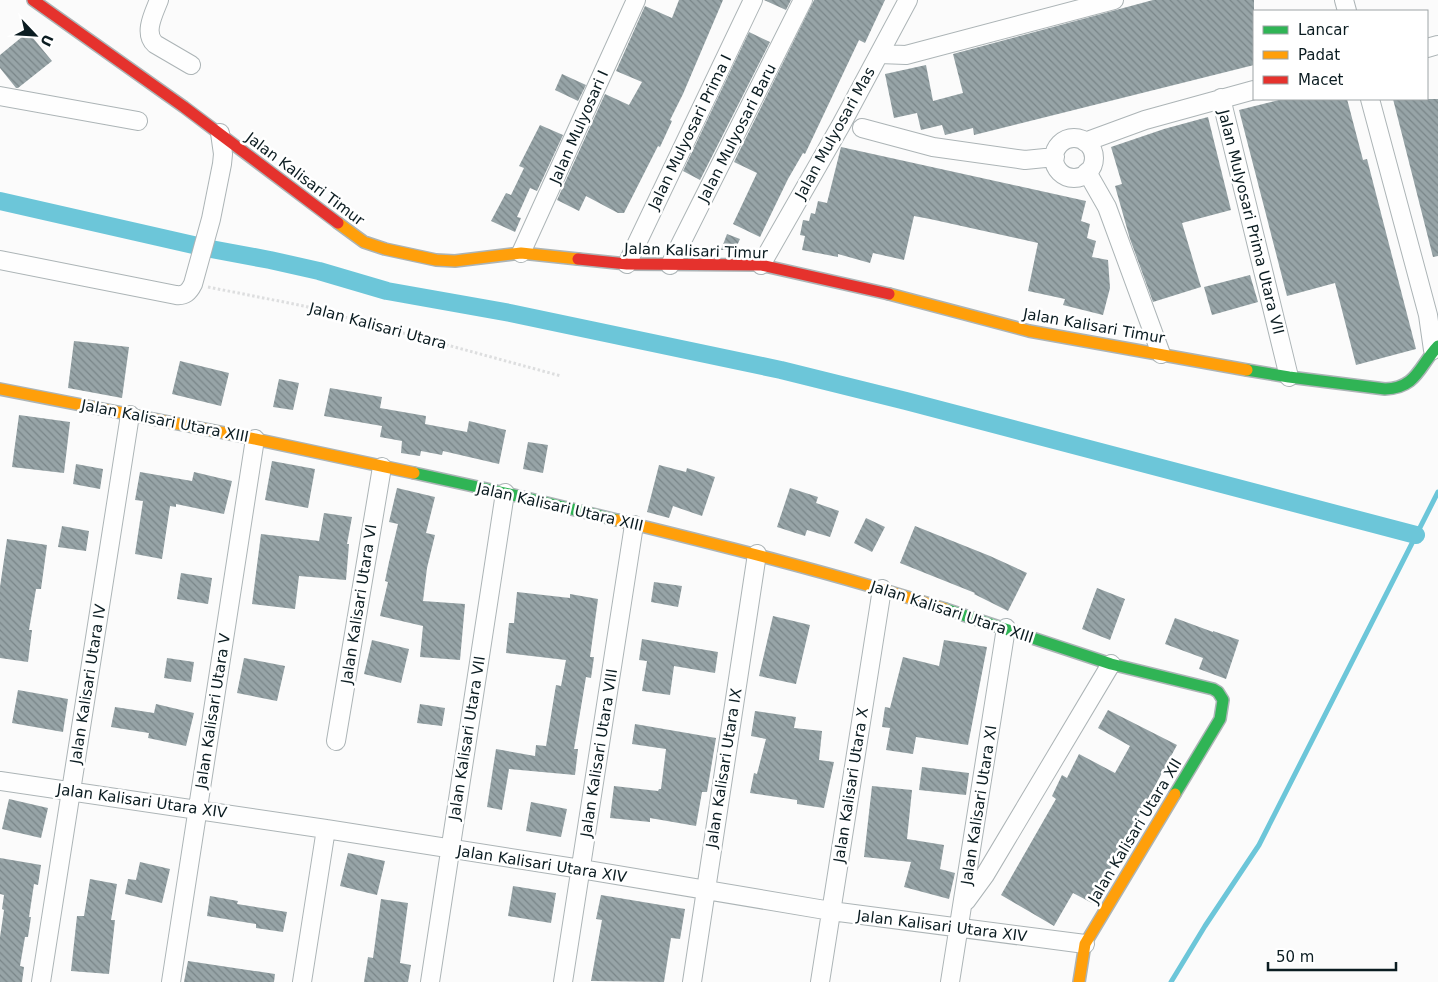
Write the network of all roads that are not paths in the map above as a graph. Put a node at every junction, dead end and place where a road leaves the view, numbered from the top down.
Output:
1 (33, 0) edge
2 (158, 0) edge
3 (636, 0) edge
4 (753, 0) edge
5 (803, 0) edge
6 (908, 0) edge
7 (1114, 0) edge
8 (879, 54) junction
9 (191, 65) dead end
10 (1253, 90) edge
11 (0, 96) edge
12 (1221, 98) junction
13 (1370, 100) edge
14 (138, 121) dead end
15 (862, 128) dead end
16 (220, 133) junction
17 (1086, 142) junction
18 (1054, 157) junction
19 (1088, 172) junction
20 (521, 253) junction
21 (0, 260) edge
22 (627, 264) junction
23 (670, 265) junction
24 (761, 265) junction
25 (1159, 348) junction
26 (1436, 348) edge
27 (1289, 376) junction
28 (0, 390) edge
29 (130, 415) junction
30 (255, 439) junction
31 (382, 466) junction
32 (505, 493) junction
33 (634, 525) junction
34 (757, 554) junction
35 (882, 589) junction
36 (1006, 628) junction
37 (1111, 664) junction
38 (1222, 698) joint
39 (336, 741) dead end
40 (0, 781) edge
41 (71, 791) junction
42 (198, 809) junction
43 (326, 829) junction
44 (450, 850) junction
45 (581, 869) junction
46 (706, 890) junction
47 (963, 905) junction
48 (831, 911) junction
49 (959, 928) junction
50 (1085, 944) junction
51 (41, 982) edge
52 (171, 982) edge
53 (302, 982) edge
54 (430, 982) edge
55 (563, 982) edge
56 (692, 982) edge
57 (820, 982) edge
58 (950, 982) edge
59 (1078, 982) edge

1 - 16 street, Jalan Kalisari Timur
2 - 9 street
3 - 20 street, Jalan Mulyosari I
4 - 22 street, Jalan Mulyosari Prima I
5 - 23 street, Jalan Mulyosari Baru
6 - 8 street, Jalan Mulyosari Mas
7 - 8 street
8 - 24 street, Jalan Mulyosari Mas
10 - 12 street
11 - 14 street
12 - 17 street
12 - 27 street, Jalan Mulyosari Prima Utara VII
13 - 26 street
15 - 18 street
16 - 20 street, Jalan Kalisari Timur
16 - 21 street
17 - 18 street
17 - 19 street
18 - 19 street
19 - 25 street
20 - 22 street, Jalan Kalisari Timur
22 - 23 street, Jalan Kalisari Timur
23 - 24 street, Jalan Kalisari Timur
24 - 25 street, Jalan Kalisari Timur
25 - 27 street, Jalan Kalisari Timur
26 - 27 street, Jalan Kalisari Timur
28 - 29 street, Jalan Kalisari Utara XIII
29 - 30 street, Jalan Kalisari Utara XIII
29 - 41 street, Jalan Kalisari Utara IV
30 - 31 street, Jalan Kalisari Utara XIII
30 - 42 street, Jalan Kalisari Utara V
31 - 32 street, Jalan Kalisari Utara XIII
31 - 39 street, Jalan Kalisari Utara VI
32 - 33 street, Jalan Kalisari Utara XIII
32 - 44 street, Jalan Kalisari Utara VII
33 - 34 street, Jalan Kalisari Utara XIII
33 - 45 street, Jalan Kalisari Utara VIII
34 - 35 street, Jalan Kalisari Utara XIII
34 - 46 street, Jalan Kalisari Utara IX
35 - 36 street, Jalan Kalisari Utara XIII
35 - 48 street, Jalan Kalisari Utara X
36 - 37 street, Jalan Kalisari Utara XIII
36 - 47 street, Jalan Kalisari Utara XI
37 - 38 street, Jalan Kalisari Utara XIII
37 - 47 street
38 - 50 street, Jalan Kalisari Utara XII
40 - 41 street, Jalan Kalisari Utara XIV
41 - 42 street, Jalan Kalisari Utara XIV
41 - 51 street, Jalan Kalisari Utara IV
42 - 43 street, Jalan Kalisari Utara XIV
42 - 52 street, Jalan Kalisari Utara V
43 - 44 street, Jalan Kalisari Utara XIV
43 - 53 street
44 - 45 street, Jalan Kalisari Utara XIV
44 - 54 street, Jalan Kalisari Utara VII
45 - 46 street, Jalan Kalisari Utara XIV
45 - 55 street, Jalan Kalisari Utara VIII
46 - 48 street, Jalan Kalisari Utara XIV
46 - 56 street, Jalan Kalisari Utara IX
47 - 49 street, Jalan Kalisari Utara XI
48 - 49 street, Jalan Kalisari Utara XIV
48 - 57 street, Jalan Kalisari Utara X
49 - 50 street, Jalan Kalisari Utara XIV
49 - 58 street, Jalan Kalisari Utara XI
50 - 59 street, Jalan Kalisari Utara XII

